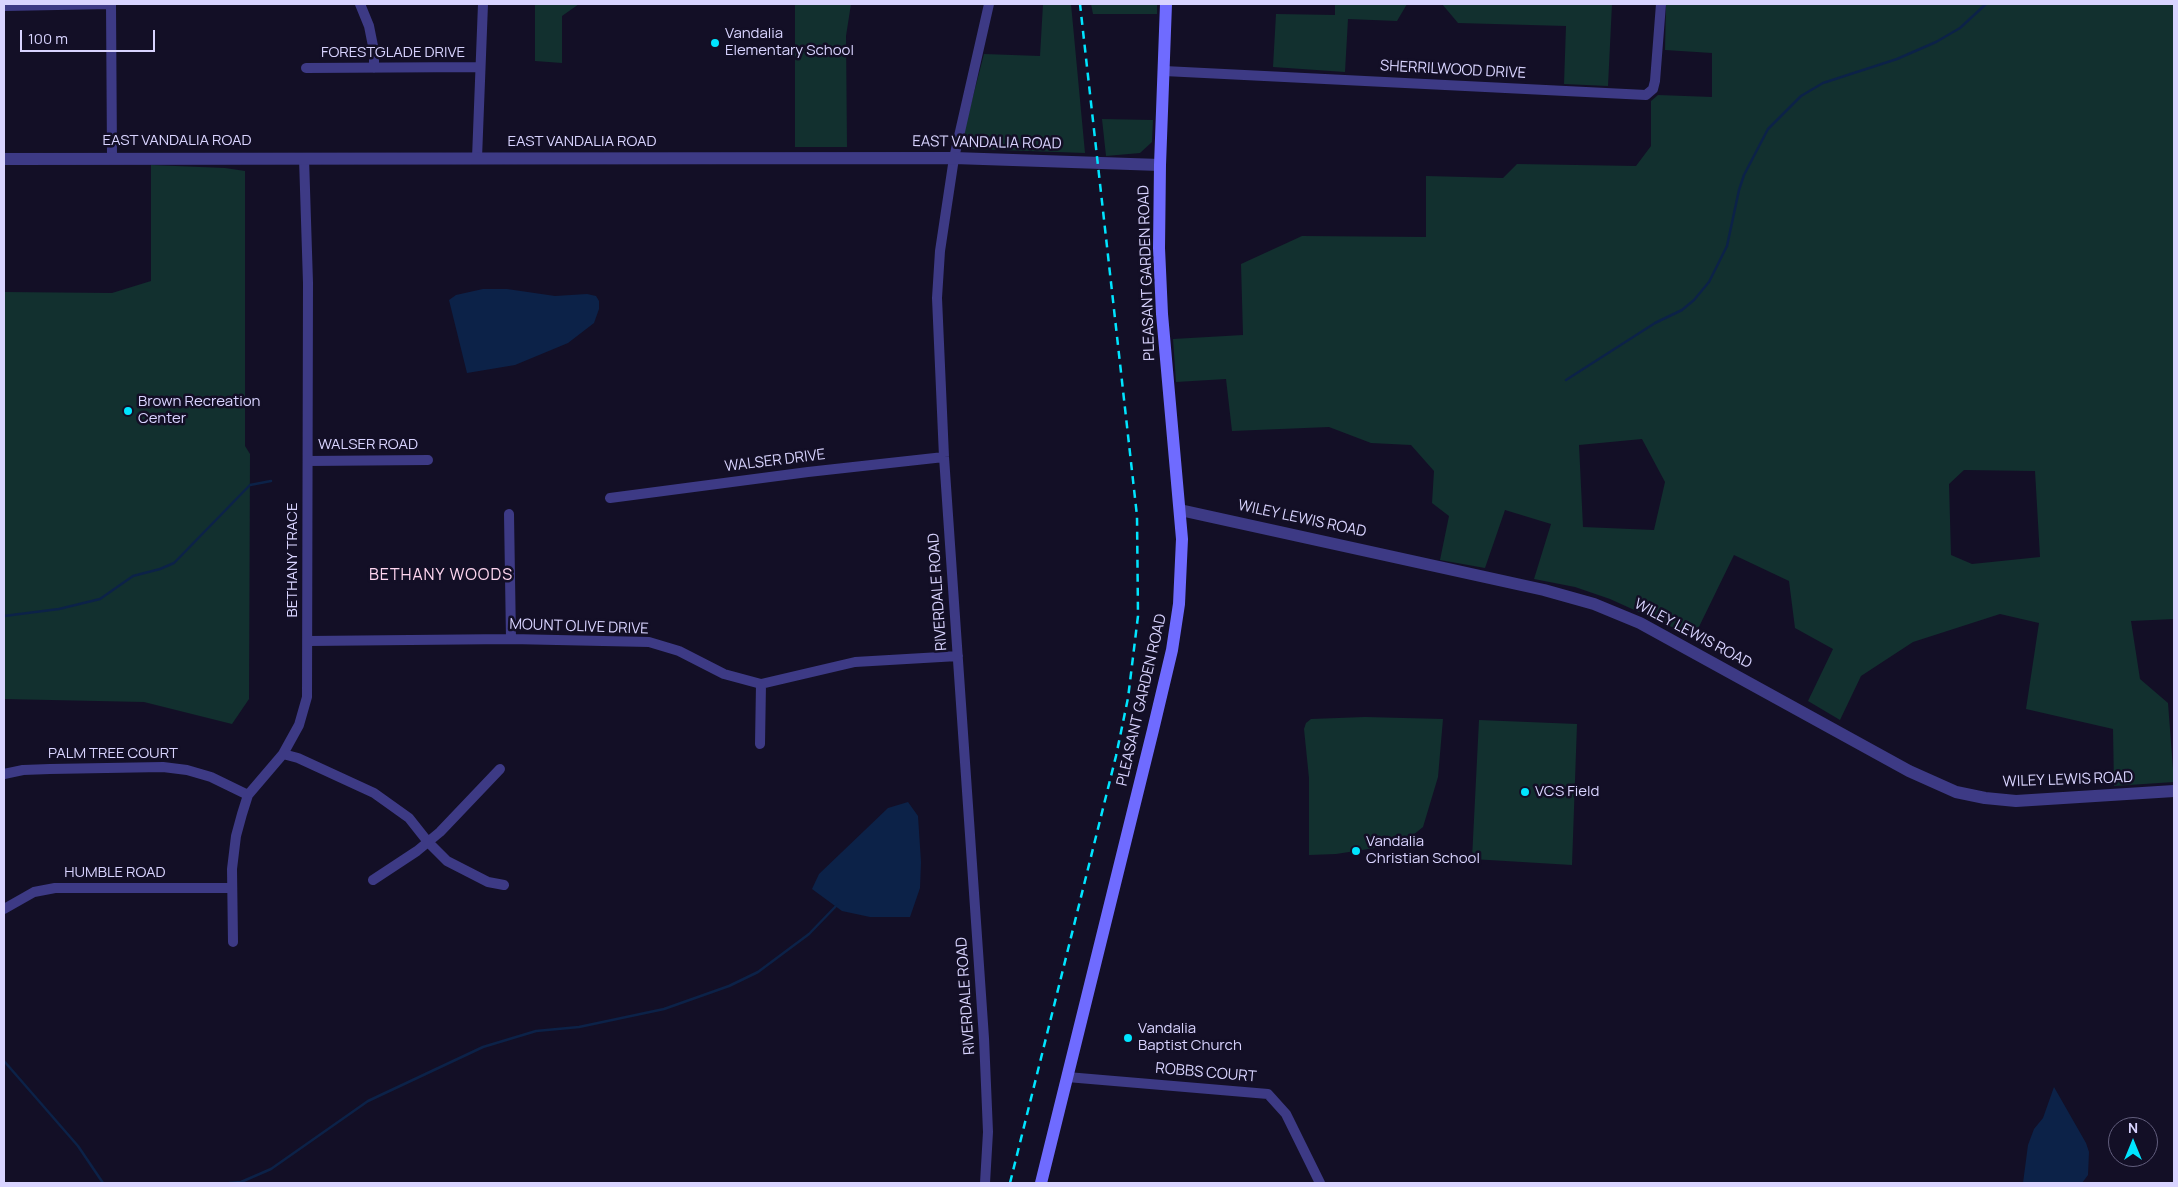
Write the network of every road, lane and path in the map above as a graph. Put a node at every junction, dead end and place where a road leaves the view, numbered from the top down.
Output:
1 (111, 4) edge
2 (360, 4) edge
3 (483, 4) edge
4 (989, 4) edge
5 (1166, 4) edge
6 (1661, 4) edge
7 (4, 6) edge
8 (480, 67) junction
9 (306, 68) dead end
10 (374, 68) junction
11 (1164, 71) junction
12 (112, 157) junction
13 (304, 158) junction
14 (477, 158) junction
15 (954, 158) junction
16 (4, 159) edge
17 (1160, 165) junction
18 (944, 458) junction
19 (428, 460) dead end
20 (308, 461) junction
21 (610, 498) dead end
22 (1180, 510) junction
23 (509, 514) dead end
24 (510, 639) junction
25 (309, 641) junction
26 (958, 656) junction
27 (761, 684) junction
28 (760, 744) dead end
29 (283, 754) junction
30 (500, 770) dead end
31 (4, 774) edge
32 (2174, 791) edge
33 (248, 795) junction
34 (428, 842) junction
35 (372, 880) dead end
36 (504, 885) dead end
37 (231, 888) junction
38 (4, 909) edge
39 (233, 942) dead end
40 (1067, 1077) junction
41 (985, 1183) edge
42 (1041, 1183) edge
43 (1320, 1183) edge

1 - 7 street
1 - 12 street
2 - 10 street
3 - 8 street
4 - 15 street, RIVERDALE ROAD
5 - 11 main road, PLEASANT GARDEN ROAD
6 - 11 street, SHERRILWOOD DRIVE
8 - 10 street, FORESTGLADE DRIVE
8 - 14 street
9 - 10 street, FORESTGLADE DRIVE
11 - 17 main road, PLEASANT GARDEN ROAD
12 - 13 street, EAST VANDALIA ROAD
12 - 16 street, EAST VANDALIA ROAD
13 - 14 street, EAST VANDALIA ROAD
13 - 20 street, BETHANY TRACE
14 - 15 street, EAST VANDALIA ROAD
15 - 17 street, EAST VANDALIA ROAD
15 - 18 street, RIVERDALE ROAD
17 - 22 main road, PLEASANT GARDEN ROAD
18 - 21 street, WALSER DRIVE
18 - 26 street, RIVERDALE ROAD
19 - 20 street, WALSER ROAD
20 - 25 street, BETHANY TRACE
22 - 32 street, WILEY LEWIS ROAD
22 - 40 main road, PLEASANT GARDEN ROAD
23 - 24 street
24 - 25 street, MOUNT OLIVE DRIVE
24 - 27 street, MOUNT OLIVE DRIVE
25 - 29 street, BETHANY TRACE
26 - 27 street, MOUNT OLIVE DRIVE
26 - 41 street, RIVERDALE ROAD
27 - 28 street
29 - 33 street, BETHANY TRACE
29 - 34 street
30 - 34 street
31 - 33 street, PALM TREE COURT
33 - 37 street, BETHANY TRACE
34 - 35 street
34 - 36 street
37 - 38 street, HUMBLE ROAD
37 - 39 street, BETHANY TRACE
40 - 42 main road, PLEASANT GARDEN ROAD
40 - 43 street, ROBBS COURT

